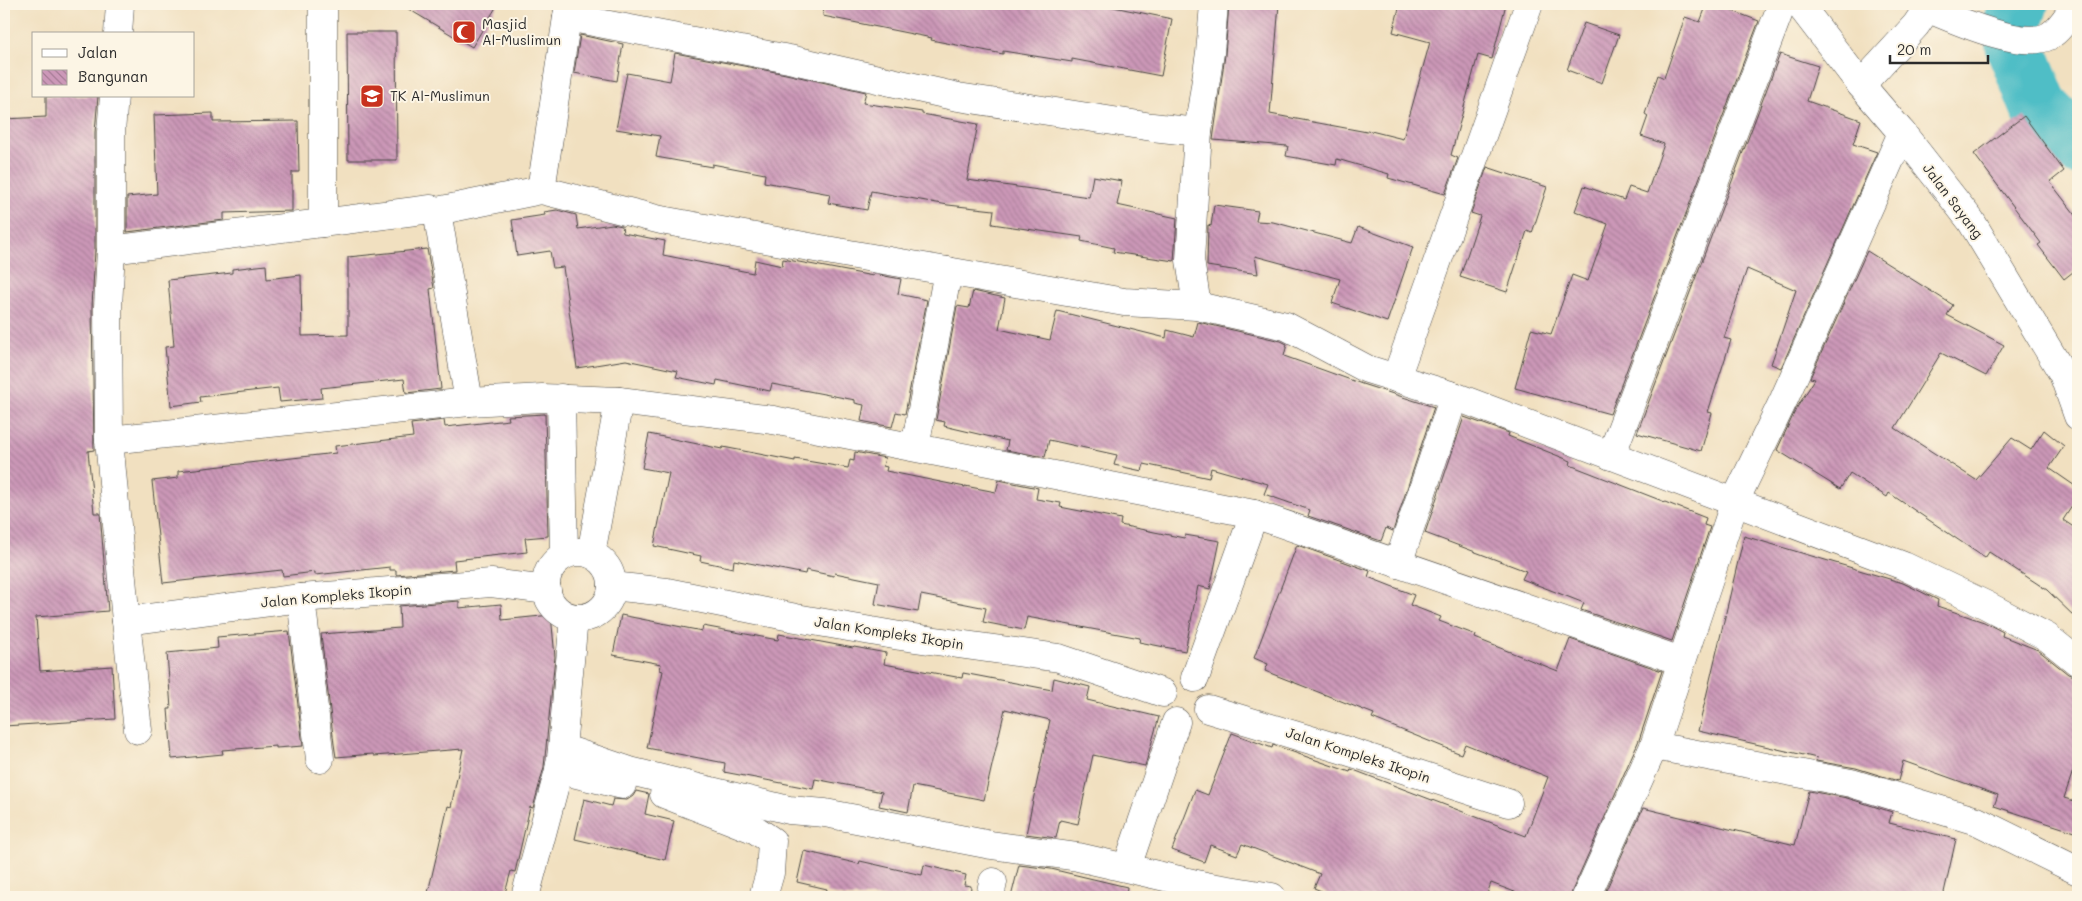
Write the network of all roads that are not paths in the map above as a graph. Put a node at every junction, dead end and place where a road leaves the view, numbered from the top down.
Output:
1 (120, 4) edge
2 (324, 4) edge
3 (1214, 4) edge
4 (1529, 4) edge
5 (1782, 4) edge
6 (1799, 4) edge
7 (2076, 4) edge
8 (1928, 6) edge
9 (568, 10) edge
10 (118, 32) edge
11 (1860, 85) junction
12 (114, 98) edge
13 (1198, 132) junction
14 (1902, 133) junction
15 (541, 190) junction
16 (437, 211) junction
17 (323, 223) junction
18 (111, 250) junction
19 (948, 271) junction
20 (1196, 306) junction
21 (1396, 378) junction
22 (1454, 396) junction
23 (561, 398) junction
24 (619, 401) junction
25 (469, 402) junction
26 (2078, 416) edge
27 (108, 440) junction
28 (915, 448) junction
29 (1611, 456) junction
30 (1736, 501) junction
31 (1254, 514) junction
32 (591, 554) junction
33 (564, 555) junction
34 (1398, 564) junction
35 (612, 586) junction
36 (547, 590) junction
37 (301, 598) junction
38 (574, 618) junction
39 (126, 621) junction
40 (1681, 661) junction
41 (2078, 662) edge
42 (1195, 678) junction
43 (1163, 693) junction
44 (1208, 709) junction
45 (1176, 722) junction
46 (138, 730) dead end
47 (1654, 746) junction
48 (320, 759) dead end
49 (561, 759) junction
50 (1508, 803) dead end
51 (1127, 867) junction
52 (2078, 871) edge
53 (525, 897) edge
54 (763, 897) edge
55 (1272, 897) edge
56 (1586, 897) edge

1 - 10 street
2 - 17 street
3 - 13 street
4 - 21 street
5 - 29 street
6 - 11 street, Jalan Sayang
7 - 8 street
8 - 11 street
9 - 13 street
9 - 15 street
11 - 14 street, Jalan Sayang
12 - 18 street
13 - 20 street
14 - 26 street, Jalan Sayang
14 - 30 street
15 - 16 street
15 - 19 street
16 - 17 street
16 - 25 street
17 - 18 street
18 - 27 street
19 - 20 street
19 - 28 street
20 - 21 street
21 - 22 street
22 - 29 street
22 - 34 street
23 - 24 street
23 - 25 street
23 - 33 street
24 - 28 street
24 - 32 street
25 - 27 street
27 - 39 street
28 - 31 street
29 - 30 street
30 - 40 street
30 - 41 street
31 - 34 street
31 - 42 street
32 - 33 street
32 - 35 street
33 - 36 street
34 - 40 street
35 - 38 street
35 - 43 street, Jalan Kompleks Ikopin
36 - 37 street, Jalan Kompleks Ikopin
36 - 38 street
37 - 39 street, Jalan Kompleks Ikopin
37 - 48 street
38 - 49 street
39 - 46 street
40 - 47 street
42 - 43 street
42 - 44 street
43 - 45 street
44 - 45 street
44 - 50 street, Jalan Kompleks Ikopin
45 - 51 street
47 - 52 street
47 - 56 street
49 - 51 street
49 - 53 street
49 - 54 street
51 - 55 street

